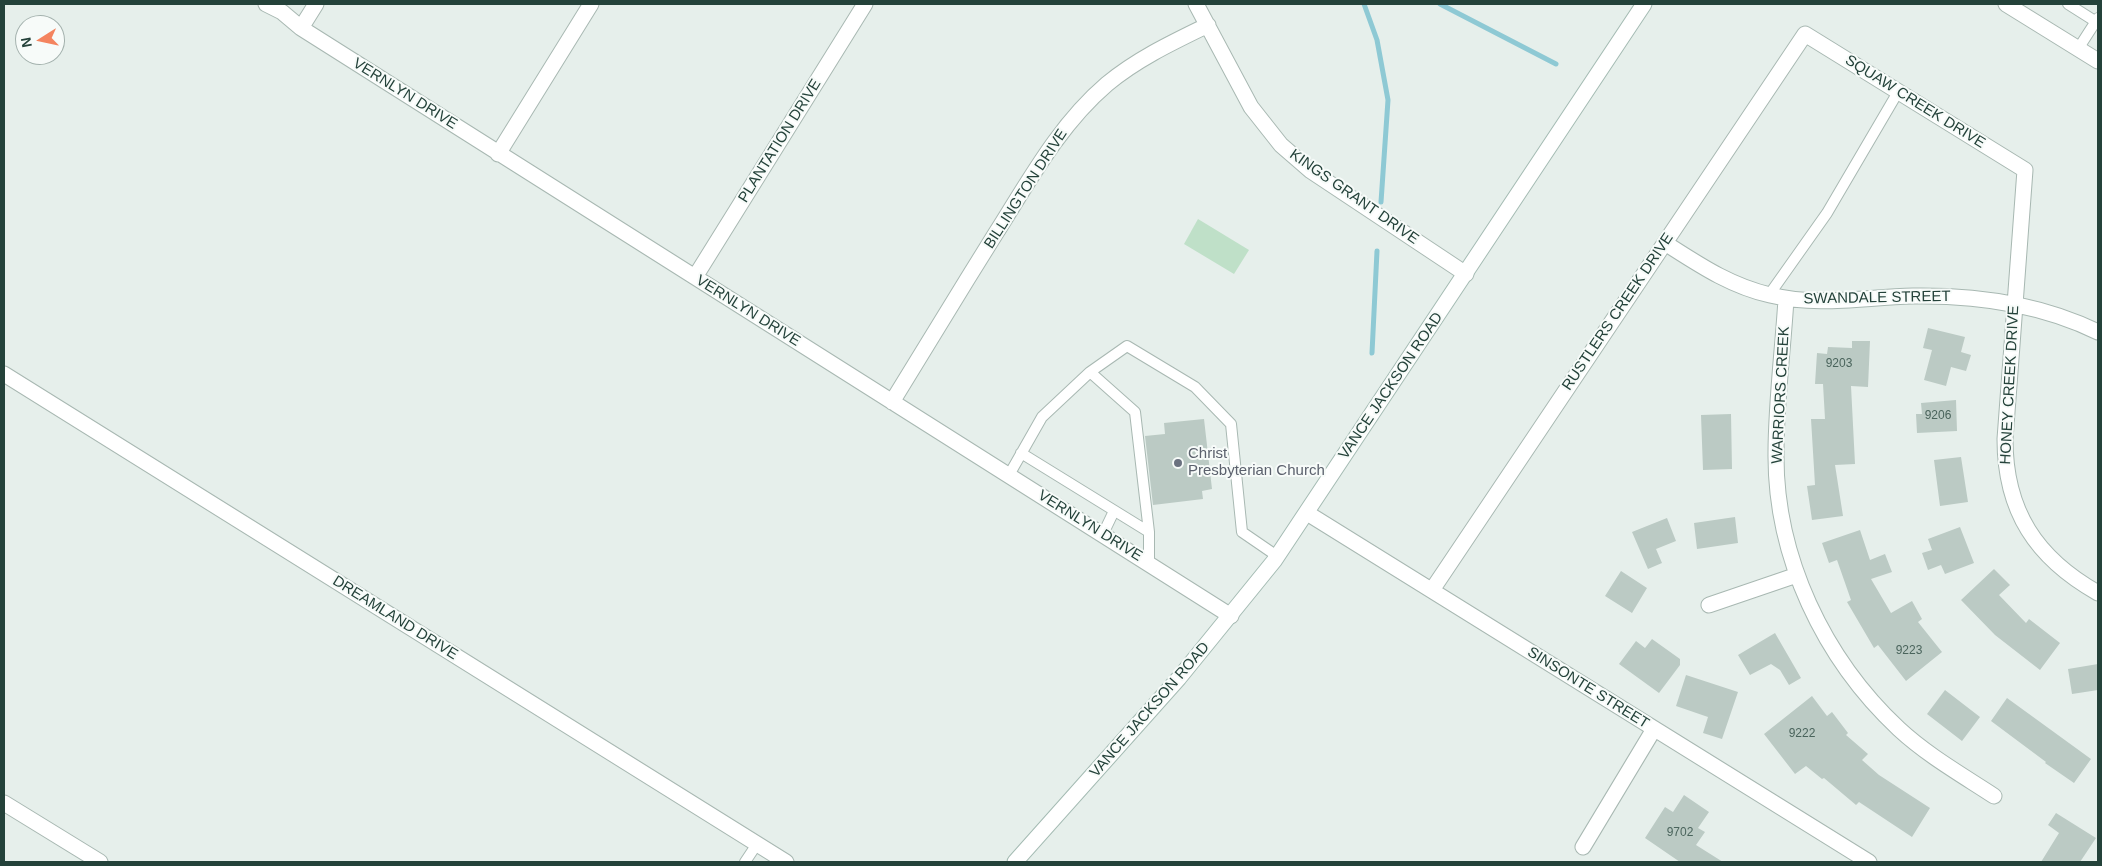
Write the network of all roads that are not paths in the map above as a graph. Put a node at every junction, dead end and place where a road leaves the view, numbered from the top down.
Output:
1 (266, 4) edge
2 (316, 4) edge
3 (591, 4) edge
4 (866, 4) edge
5 (1196, 4) edge
6 (1644, 4) edge
7 (2006, 4) edge
8 (2068, 4) edge
9 (2098, 21) edge
10 (1208, 25) junction
11 (301, 28) junction
12 (1805, 34) joint
13 (2078, 49) junction
14 (2098, 61) edge
15 (1898, 92) junction
16 (498, 154) junction
17 (2025, 170) joint
18 (1665, 243) junction
19 (1466, 274) junction
20 (695, 278) junction
21 (1769, 295) junction
22 (1786, 299) junction
23 (2014, 304) junction
24 (2098, 332) edge
25 (1090, 372) junction
26 (4, 374) edge
27 (892, 402) junction
28 (1021, 453) junction
29 (1009, 475) junction
30 (1114, 511) junction
31 (1307, 513) junction
32 (1149, 532) junction
33 (1103, 534) junction
34 (1277, 556) junction
35 (1149, 563) junction
36 (1797, 575) junction
37 (1432, 590) junction
38 (2098, 593) edge
39 (1709, 605) dead end
40 (1231, 616) junction
41 (1654, 729) junction
42 (1994, 796) dead end
43 (4, 803) edge
44 (757, 844) junction
45 (1583, 846) dead end
46 (100, 862) edge
47 (745, 862) edge
48 (786, 862) edge
49 (1015, 862) edge
50 (1869, 862) edge

1 - 11 street, VERNLYN DRIVE
2 - 11 street
3 - 16 street
4 - 20 street, PLANTATION DRIVE
5 - 10 street, KINGS GRANT DRIVE
6 - 19 street, VANCE JACKSON ROAD
7 - 13 street
8 - 9 lane
9 - 13 lane
10 - 19 street, KINGS GRANT DRIVE
10 - 27 street, BILLINGTON DRIVE
11 - 16 street, VERNLYN DRIVE
12 - 15 street, SQUAW CREEK DRIVE
12 - 18 street, RUSTLERS CREEK DRIVE
13 - 14 street
15 - 17 street, SQUAW CREEK DRIVE
15 - 21 lane
16 - 20 street, VERNLYN DRIVE
17 - 23 street, HONEY CREEK DRIVE
18 - 21 street, SWANDALE STREET
18 - 37 street, RUSTLERS CREEK DRIVE
19 - 31 street, VANCE JACKSON ROAD
20 - 27 street, VERNLYN DRIVE
21 - 22 street, SWANDALE STREET
22 - 23 street, SWANDALE STREET
22 - 36 street, WARRIORS CREEK
23 - 24 street, SWANDALE STREET
23 - 38 street, HONEY CREEK DRIVE
25 - 28 lane
25 - 32 lane
25 - 34 lane
26 - 44 street, DREAMLAND DRIVE
27 - 29 street, VERNLYN DRIVE
28 - 29 lane
28 - 30 lane
29 - 33 street, VERNLYN DRIVE
30 - 32 lane
30 - 33 lane
31 - 34 street, VANCE JACKSON ROAD
31 - 37 street, SINSONTE STREET
32 - 35 lane
33 - 35 street, VERNLYN DRIVE
34 - 40 street, VANCE JACKSON ROAD
35 - 40 street, VERNLYN DRIVE
36 - 39 street
36 - 42 street, WARRIORS CREEK
37 - 41 street, SINSONTE STREET
40 - 49 street, VANCE JACKSON ROAD
41 - 45 street
41 - 50 street, SINSONTE STREET
43 - 46 street
44 - 47 lane
44 - 48 street, DREAMLAND DRIVE

